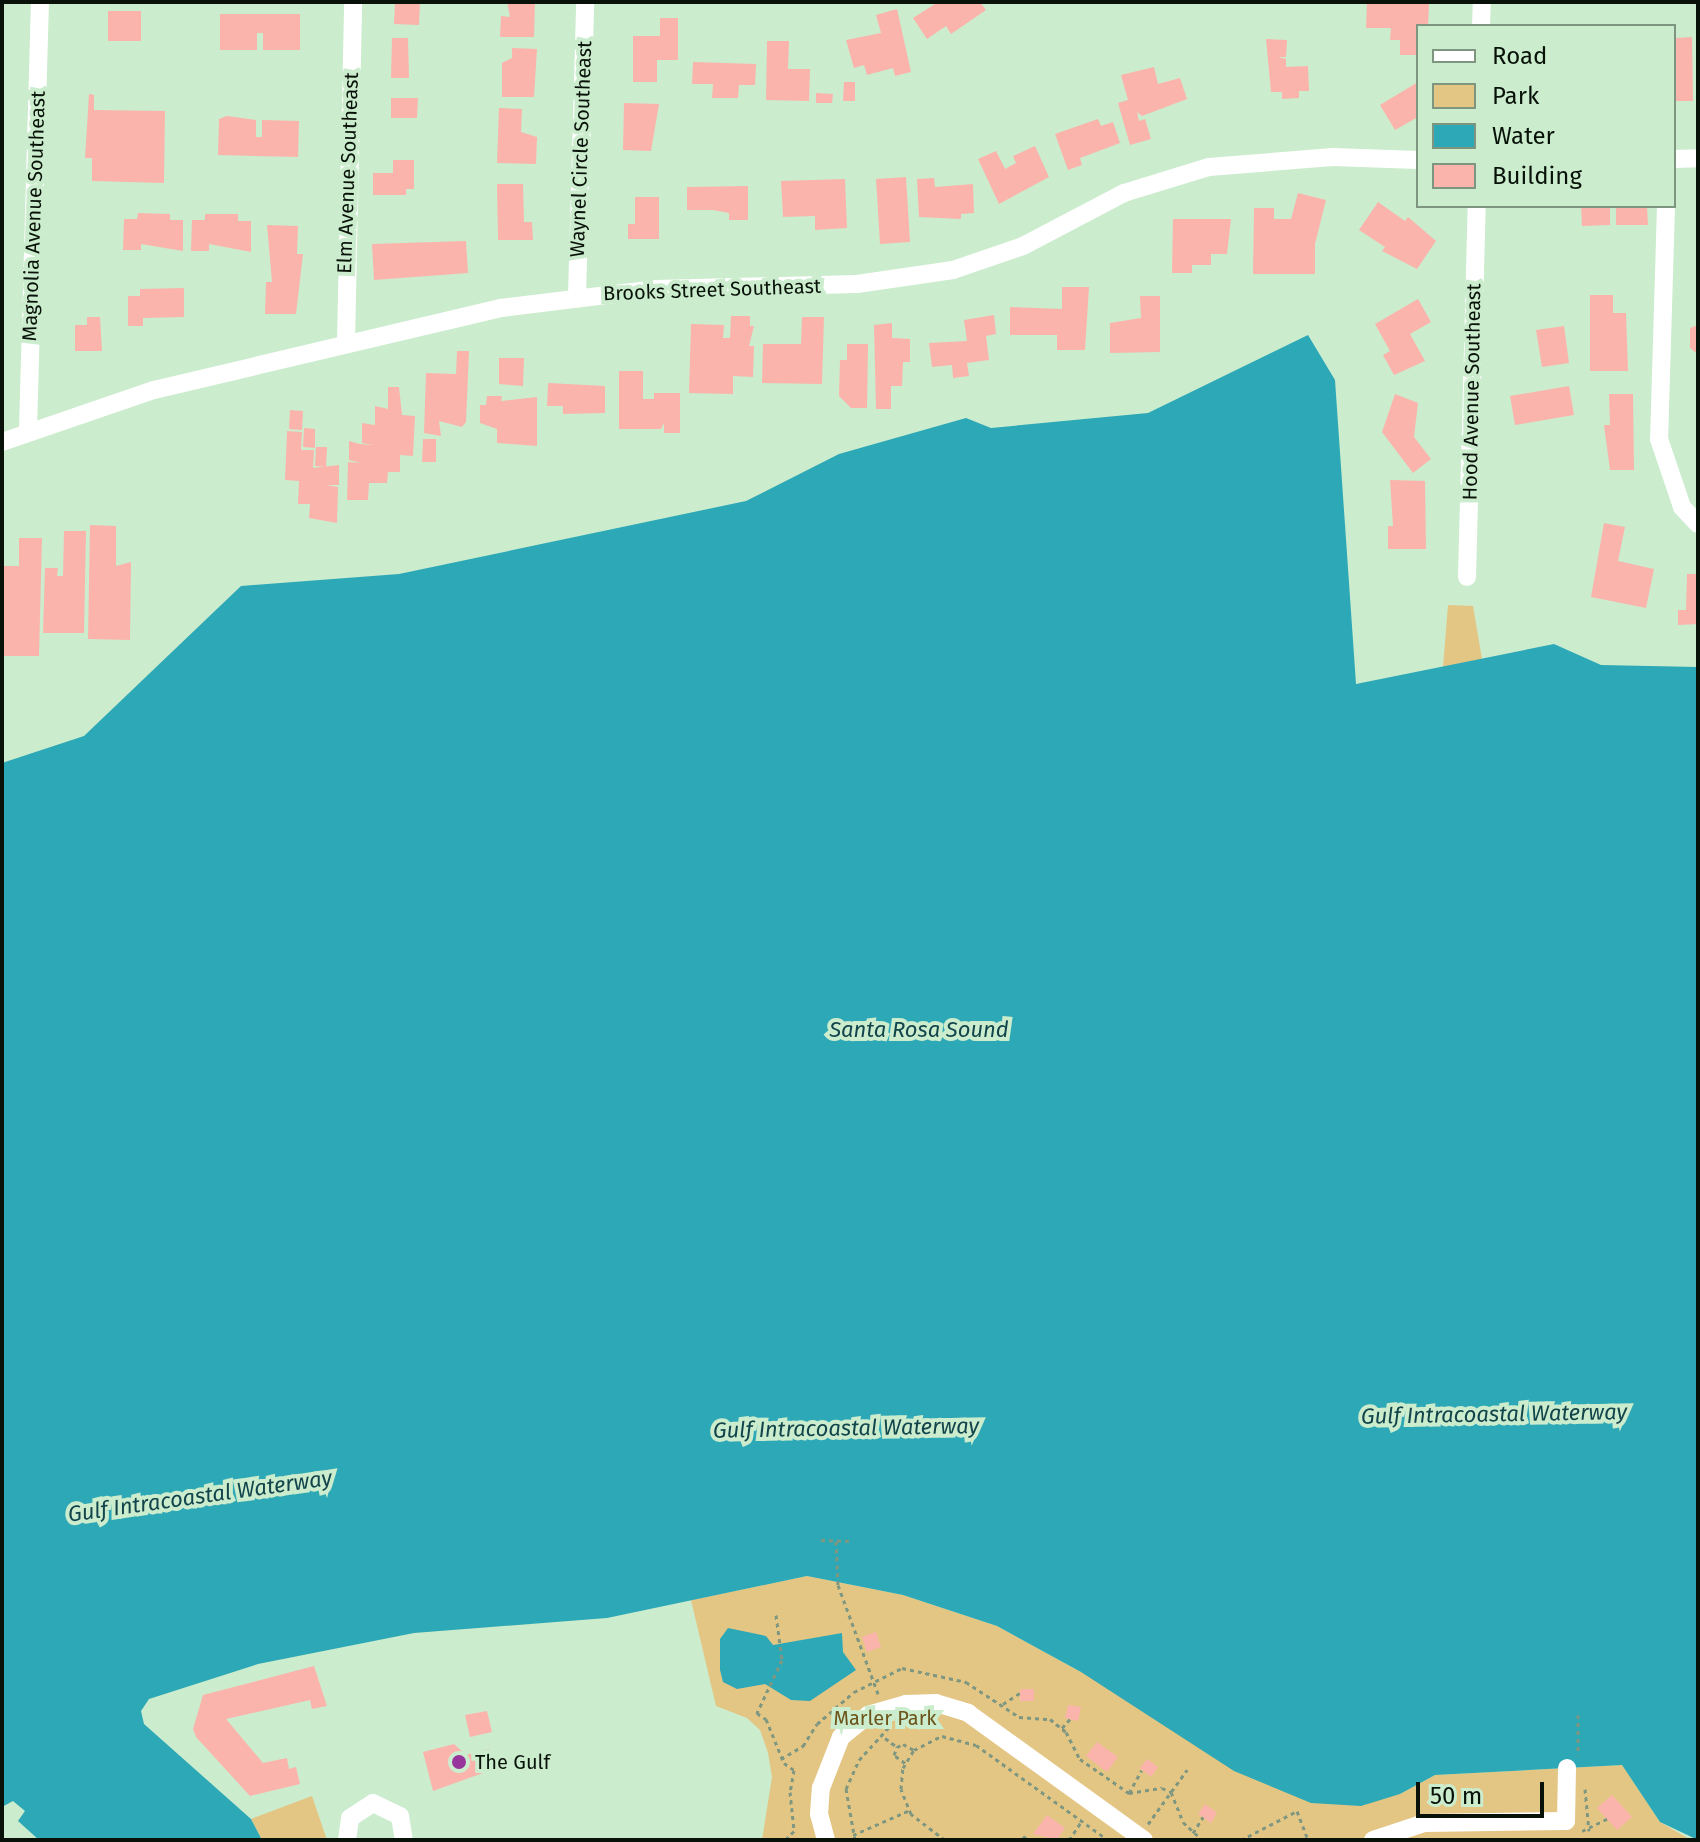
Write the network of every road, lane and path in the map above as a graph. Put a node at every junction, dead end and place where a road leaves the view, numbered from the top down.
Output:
1 (40, 2) edge
2 (353, 2) edge
3 (585, 2) edge
4 (1482, 2) edge
5 (1481, 24) edge
6 (1698, 158) edge
7 (1676, 159) edge
8 (1416, 160) edge
9 (1477, 208) edge
10 (1666, 208) edge
11 (577, 296) junction
12 (346, 343) junction
13 (28, 430) junction
14 (2, 442) edge
15 (1698, 524) edge
16 (1467, 577) dead end
17 (821, 1540) dead end
18 (836, 1541) junction
19 (851, 1541) dead end
20 (843, 1600) dead end
21 (776, 1615) dead end
22 (1020, 1693) dead end
23 (1003, 1704) dead end
24 (1070, 1719) dead end
25 (1062, 1728) dead end
26 (885, 1738) dead end
27 (897, 1747) junction
28 (914, 1750) junction
29 (1092, 1760) dead end
30 (905, 1763) junction
31 (1089, 1766) dead end
32 (1100, 1766) dead end
33 (1567, 1768) dead end
34 (1142, 1770) dead end
35 (1187, 1770) dead end
36 (1097, 1771) dead end
37 (1129, 1793) dead end
38 (909, 1811) junction
39 (1203, 1817) dead end
40 (1607, 1819) dead end
41 (1082, 1821) junction
42 (1578, 1831) dead end
43 (1193, 1833) dead end
44 (853, 1835) dead end
45 (1023, 1836) dead end
46 (1141, 1838) edge
47 (347, 1840) edge
48 (404, 1840) edge
49 (785, 1840) edge
50 (826, 1840) edge
51 (945, 1840) edge
52 (1028, 1840) edge
53 (1069, 1840) edge
54 (1108, 1840) edge
55 (1241, 1840) edge
56 (1308, 1840) edge
57 (1373, 1840) edge

1 - 13 street, Magnolia Avenue Southeast
2 - 12 street, Elm Avenue Southeast
3 - 11 street, Waynel Circle Southeast
4 - 5 street
6 - 7 street
8 - 11 street, Brooks Street Southeast
9 - 16 street, Hood Avenue Southeast
10 - 15 street
11 - 12 street, Brooks Street Southeast
12 - 13 street, Brooks Street Southeast
13 - 14 street, Brooks Street Southeast
17 - 18 path
18 - 19 path
18 - 20 path
21 - 49 path
22 - 23 path
24 - 25 path
26 - 27 path
27 - 28 path
27 - 30 path
28 - 30 path
28 - 41 path
29 - 31 path
30 - 38 path
32 - 36 path
33 - 57 street
34 - 37 path
35 - 46 path
38 - 44 path
38 - 51 path
39 - 43 path
40 - 42 path
41 - 53 path
41 - 54 path
45 - 52 path
46 - 50 street
47 - 48 street
55 - 56 path

